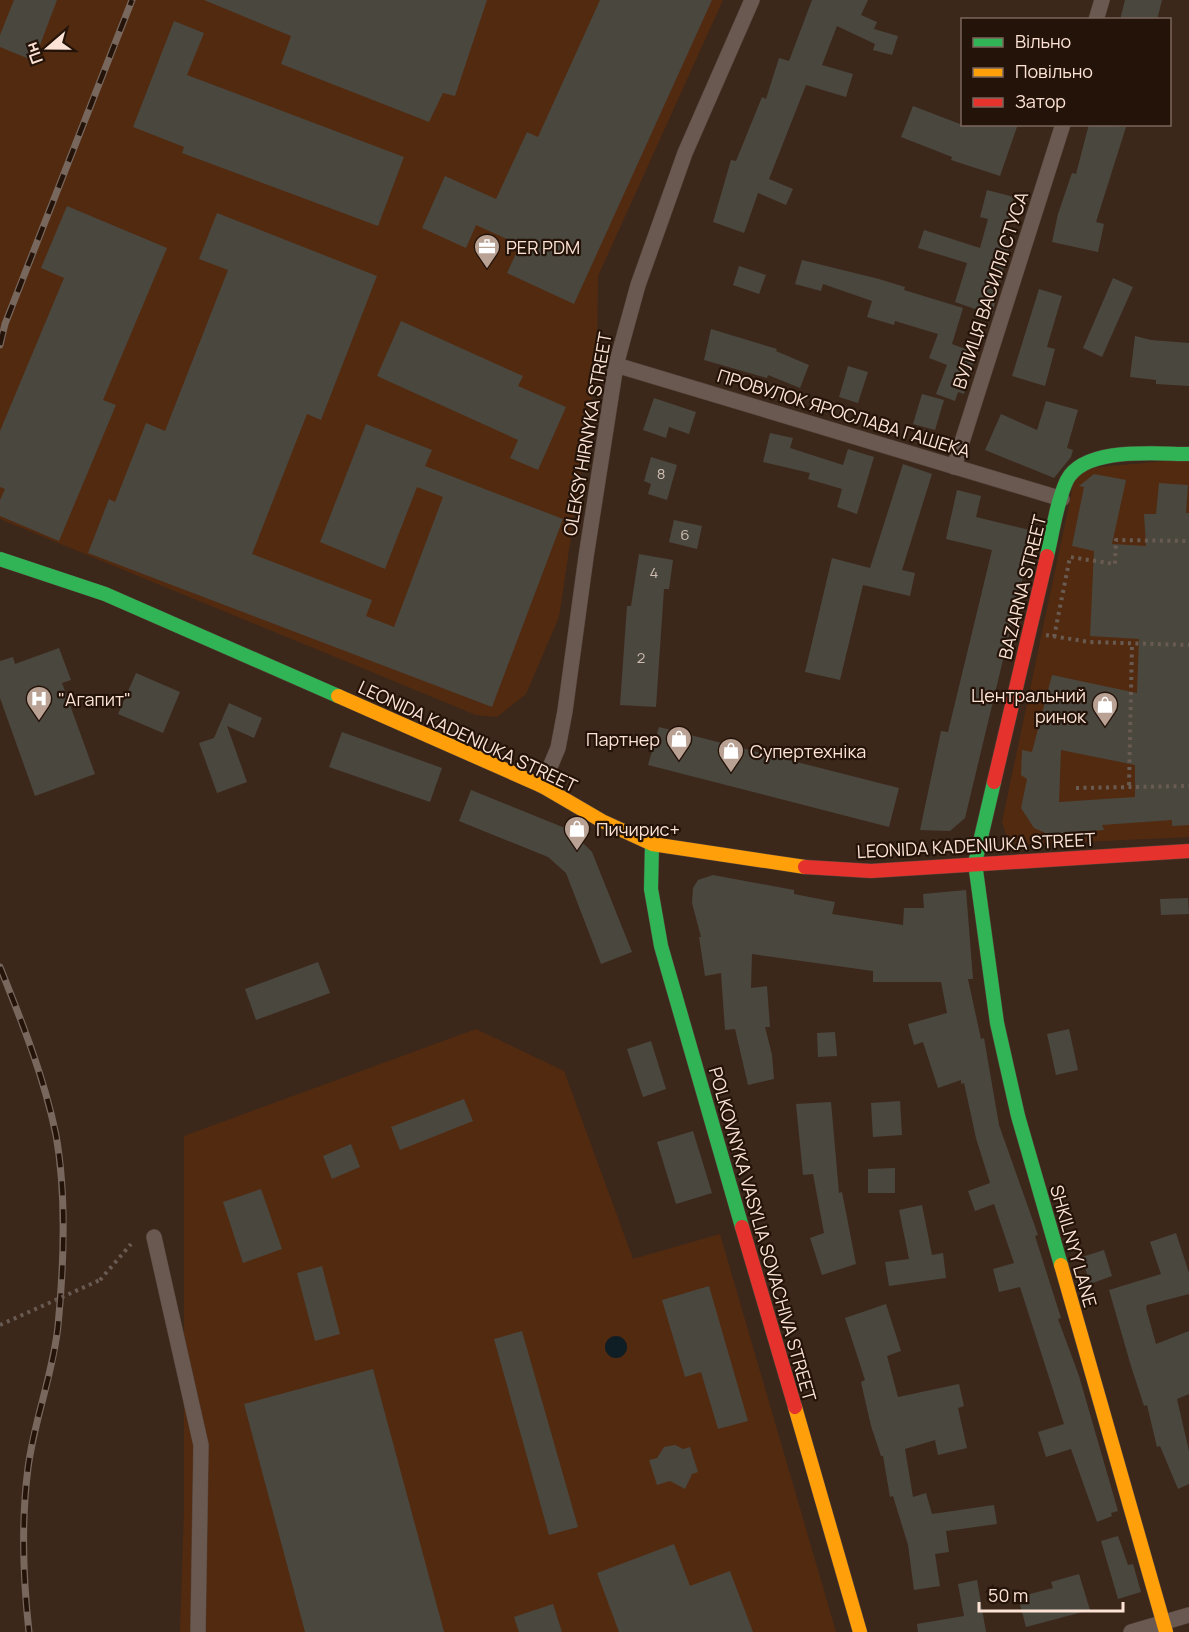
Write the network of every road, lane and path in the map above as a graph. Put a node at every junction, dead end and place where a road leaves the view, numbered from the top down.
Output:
1 (752, 0) edge
2 (1102, 0) edge
3 (1097, 18) edge
4 (1062, 126) edge
5 (616, 365) junction
6 (1189, 454) edge
7 (954, 466) junction
8 (1062, 499) junction
9 (1189, 541) edge
10 (0, 559) edge
11 (1030, 630) junction
12 (1054, 637) junction
13 (1132, 644) junction
14 (1189, 645) edge
15 (1129, 785) junction
16 (542, 786) junction
17 (1189, 786) edge
18 (1076, 788) dead end
19 (652, 844) junction
20 (1189, 851) edge
21 (975, 863) junction
22 (154, 1237) dead end
23 (131, 1244) dead end
24 (0, 1325) edge
25 (1189, 1616) edge
26 (1164, 1627) edge
27 (198, 1632) edge
28 (860, 1632) edge
29 (1131, 1632) edge

1 - 5 street, OLEKSY HIRNYKA STREET
2 - 3 street
4 - 7 street, ВУЛИЦЯ ВАСИЛЯ СТУСА
5 - 7 street, ПРОВУЛОК ЯРОСЛАВА ГАШЕКА
5 - 16 street, OLEKSY HIRNYKA STREET
6 - 8 street, BAZARNA STREET
7 - 8 street, ПРОВУЛОК ЯРОСЛАВА ГАШЕКА
8 - 11 street, BAZARNA STREET
9 - 12 path
10 - 16 street, LEONIDA KADENIUKA STREET
11 - 12 path
11 - 21 street, BAZARNA STREET
12 - 13 path
13 - 14 path
13 - 15 path
15 - 17 path
15 - 18 path
16 - 19 street, LEONIDA KADENIUKA STREET
19 - 21 street, LEONIDA KADENIUKA STREET
19 - 28 street, POLKOVNYKA VASYLIA SOVACHIVA STREET
20 - 21 street, LEONIDA KADENIUKA STREET
21 - 26 street, SHKILNYY LANE
22 - 27 street
23 - 24 path, bridge
25 - 26 street
26 - 29 street

